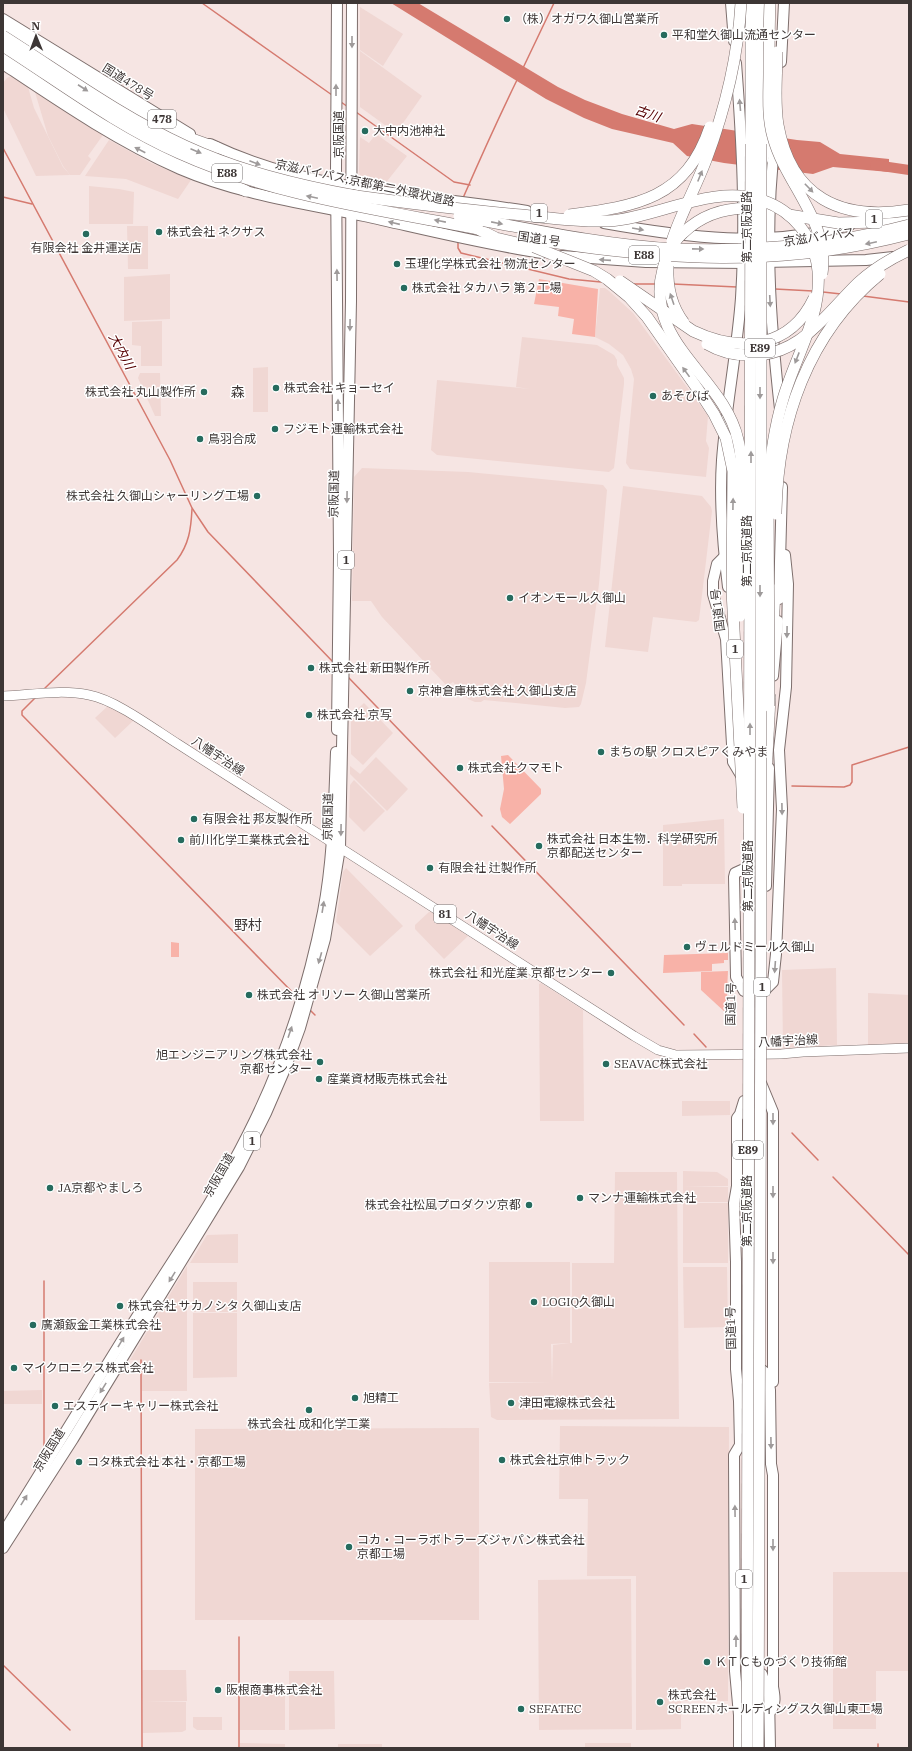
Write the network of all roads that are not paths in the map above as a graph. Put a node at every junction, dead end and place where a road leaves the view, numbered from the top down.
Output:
1 (337, 3) edge
2 (352, 3) edge
3 (732, 3) edge
4 (735, 3) edge
5 (741, 3) edge
6 (752, 3) edge
7 (761, 3) edge
8 (770, 3) edge
9 (777, 3) edge
10 (784, 3) edge
11 (3, 19) edge
12 (3, 27) edge
13 (3, 36) edge
14 (3, 46) edge
15 (3, 57) edge
16 (3, 64) edge
17 (780, 79) junction
18 (217, 148) junction
19 (336, 185) junction
20 (246, 191) junction
21 (350, 192) junction
22 (909, 209) edge
23 (337, 211) junction
24 (352, 214) junction
25 (523, 215) junction
26 (909, 216) edge
27 (909, 225) edge
28 (478, 229) junction
29 (909, 234) edge
30 (769, 238) junction
31 (742, 239) junction
32 (909, 250) edge
33 (549, 252) junction
34 (756, 252) junction
35 (909, 255) edge
36 (770, 262) junction
37 (742, 263) junction
38 (728, 404) junction
39 (782, 523) junction
40 (724, 557) junction
41 (340, 664) junction
42 (3, 696) edge
43 (769, 706) junction
44 (738, 725) junction
45 (744, 781) junction
46 (331, 842) junction
47 (340, 848) junction
48 (750, 888) junction
49 (761, 960) junction
50 (761, 994) junction
51 (909, 1048) edge
52 (744, 1054) junction
53 (761, 1054) junction
54 (761, 1083) junction
55 (744, 1101) junction
56 (736, 1195) junction
57 (773, 1218) junction
58 (762, 1231) junction
59 (744, 1238) junction
60 (744, 1364) junction
61 (762, 1370) junction
62 (737, 1385) junction
63 (770, 1390) junction
64 (740, 1445) junction
65 (771, 1464) junction
66 (743, 1465) junction
67 (762, 1476) junction
68 (3, 1534) edge
69 (3, 1548) edge
70 (762, 1674) junction
71 (746, 1682) junction
72 (737, 1695) junction
73 (770, 1712) junction
74 (739, 1748) edge
75 (746, 1748) edge
76 (758, 1748) edge
77 (762, 1748) edge
78 (770, 1748) edge

19 -> 1 highway, 京阪国道 / 1
2 -> 21 highway, 京阪国道 / 1
31 -> 3 highway, 国道1号 / 1, bridge
4 - 25 highway, bridge
32 -> 5 highway, bridge
48 -> 6 highway, 第二京阪道路 / E89, bridge
7 -> 49 highway, 第二京阪道路 / E89, bridge
8 - 33 highway, bridge
9 -> 22 highway, bridge
10 - 17 highway, 1
11 - 18 highway, 国道478号 / 478
12 - 18 highway
13 -> 21 highway, 京滋バイパス;京都第二外環状道路 / E88, bridge
28 -> 14 highway, 京滋バイパス;京都第二外環状道路 / E88, bridge
15 - 20 highway
20 -> 16 highway
17 - 30 highway, 1, bridge
17 - 34 highway, bridge
18 -> 19 highway, 国道478号 / 478
19 - 21 highway, 国道1号 / 1
19 - 23 highway, 京阪国道 / 1
20 - 23 highway
21 - 24 highway, 京阪国道 / 1
21 - 25 highway, bridge
21 -> 31 highway, 国道1号 / 1
21 -> 34 highway, 京滋バイパス;京都第二外環状道路 / E88, bridge
22 - 30 highway, 国道1号 / 1, bridge
23 - 24 highway, 国道1号 / 1
41 -> 23 highway, 京阪国道 / 1
37 -> 24 highway, 国道1号 / 1
24 -> 41 highway, 京阪国道 / 1
25 -> 43 highway, bridge
26 - 44 highway, bridge
27 - 34 highway, 京滋バイパス / E88, bridge
28 - 33 highway, bridge
28 - 34 highway, 京滋バイパス;京都第二外環状道路 / E88, bridge
29 -> 34 highway, 京滋バイパス / E88, bridge
30 - 34 highway, 国道1号 / 1
30 - 34 highway
30 - 36 highway, 1
31 - 34 highway, 国道1号 / 1
31 - 37 highway, 国道1号 / 1
44 -> 33 highway, bridge
34 - 36 highway, 国道1号 / 1
34 - 37 highway, 国道1号 / 1
34 - 37 highway
34 - 38 highway
35 - 36 highway, 国道1号 / 1
35 - 43 highway, bridge
36 -> 39 highway, 1
37 - 38 highway, 国道1号 / 1
38 - 40 highway, 国道1号 / 1
39 - 50 highway, 1
39 -> 50 highway
40 - 45 highway, 国道1号 / 1
40 - 45 highway
41 - 46 highway, 京阪国道 / 1
41 -> 47 highway, 京阪国道 / 1
42 - 46 main road, 八幡宇治線 / 81
43 - 49 highway, bridge
44 - 48 highway, bridge
52 -> 45 highway, 国道1号 / 1
46 - 47 main road, 八幡宇治線 / 81
68 -> 46 highway, 京阪国道 / 1
47 - 52 main road, 八幡宇治線 / 81
47 -> 69 highway, 京阪国道 / 1
48 - 75 highway, 第二京阪道路 / E89, bridge
49 - 76 highway, 第二京阪道路 / E89, bridge
50 - 53 highway, 1
51 - 53 main road, 八幡宇治線 / 81
52 - 53 main road, 八幡宇治線 / 81
52 - 55 highway, 国道1号 / 1
53 - 54 highway, 1
54 -> 57 highway
54 - 58 highway, 1
55 - 56 highway
55 - 59 highway, 国道1号 / 1
56 - 59 highway
56 - 62 highway
57 - 58 highway
57 -> 63 highway
58 - 61 highway, 1
59 - 60 highway, 国道1号 / 1
60 - 62 highway
60 - 66 highway, 国道1号 / 1
61 - 63 highway
61 - 67 highway, 1
62 - 64 highway
63 -> 65 highway
64 - 66 highway
72 -> 64 highway
65 - 67 highway
65 -> 73 highway
66 - 71 highway, 国道1号 / 1
67 - 70 highway, 1
70 - 73 highway
70 - 77 highway, 1
71 - 72 highway
71 - 75 highway, 国道1号 / 1
72 - 74 highway
73 - 78 highway

